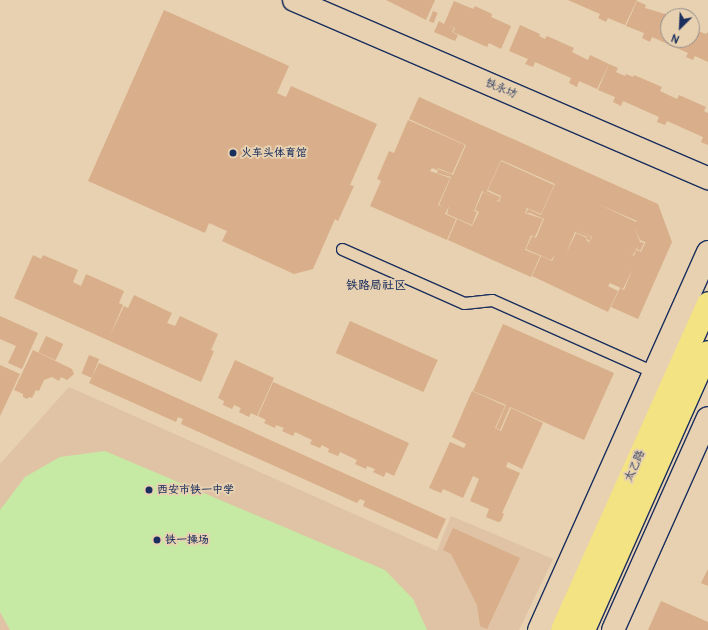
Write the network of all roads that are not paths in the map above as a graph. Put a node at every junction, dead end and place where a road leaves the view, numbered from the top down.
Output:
1 (294, 0) edge
2 (708, 178) edge
3 (342, 248) dead end
4 (708, 252) edge
5 (708, 302) edge
6 (708, 352) edge
7 (654, 372) junction
8 (708, 418) edge
9 (539, 630) edge
10 (562, 630) edge
11 (584, 630) edge
12 (613, 630) edge

1 - 2 main road, 铁永坊
3 - 7 lane
4 - 7 main road
5 - 10 main road, 太乙路
6 - 11 main road, 太乙路
7 - 9 main road
8 - 12 main road

